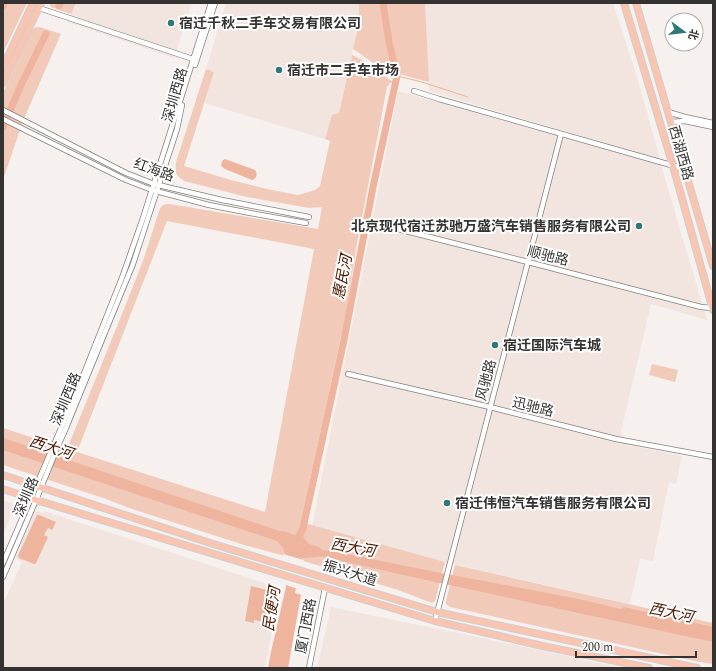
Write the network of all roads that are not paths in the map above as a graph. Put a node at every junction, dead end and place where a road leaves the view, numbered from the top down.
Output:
1 (33, 3) edge
2 (211, 3) edge
3 (215, 3) edge
4 (624, 3) edge
5 (636, 3) edge
6 (40, 5) edge
7 (193, 59) junction
8 (3, 67) edge
9 (3, 83) edge
10 (414, 91) dead end
11 (3, 110) edge
12 (668, 112) junction
13 (3, 119) edge
14 (671, 122) junction
15 (713, 123) edge
16 (713, 127) edge
17 (561, 134) junction
18 (673, 166) junction
19 (685, 169) junction
20 (156, 185) junction
21 (154, 191) junction
22 (309, 217) dead end
23 (306, 223) dead end
24 (378, 224) dead end
25 (528, 262) junction
26 (713, 266) edge
27 (713, 308) edge
28 (348, 374) dead end
29 (490, 407) junction
30 (55, 446) joint
31 (713, 457) edge
32 (3, 475) edge
33 (39, 487) junction
34 (3, 489) edge
35 (34, 500) junction
36 (3, 563) edge
37 (3, 577) edge
38 (325, 588) junction
39 (438, 612) junction
40 (435, 621) junction
41 (309, 668) edge
42 (648, 668) edge
43 (697, 668) edge

1 - 8 main road
2 - 7 street, 深圳西路
3 - 20 street, 深圳西路
4 - 18 main road, 西湖西路
5 - 12 main road, 西湖西路
6 - 7 street
6 - 9 main road
7 - 20 street, 深圳西路
10 - 17 street
11 - 20 street, 红海路
12 - 14 main road, 西湖西路
12 - 15 street
13 - 21 street, 红海路
14 - 16 street
14 - 19 main road, 西湖西路
17 - 18 street
17 - 25 street, 风驰路
18 - 19 street
18 - 27 main road, 西湖西路
19 - 26 main road, 西湖西路
20 - 21 street, 深圳西路
20 - 22 street, 红海路
21 - 23 street, 红海路
21 - 30 street, 深圳西路
24 - 25 street, 顺驰路
25 - 27 street, 顺驰路
25 - 29 street, 风驰路
28 - 29 street, 迅驰路
29 - 31 street, 迅驰路
29 - 39 street, 风驰路
30 - 33 street, 深圳路
32 - 33 main road, 振兴大道
33 - 35 street, 深圳路
33 - 39 main road, 振兴大道
34 - 35 main road, 振兴大道
35 - 36 street, 深圳路
35 - 37 street, 深圳路
35 - 38 main road, 振兴大道
38 - 40 main road, 振兴大道
38 - 41 street, 厦门西路
39 - 40 street, 风驰路
39 - 43 main road, 振兴大道
40 - 42 main road, 振兴大道

